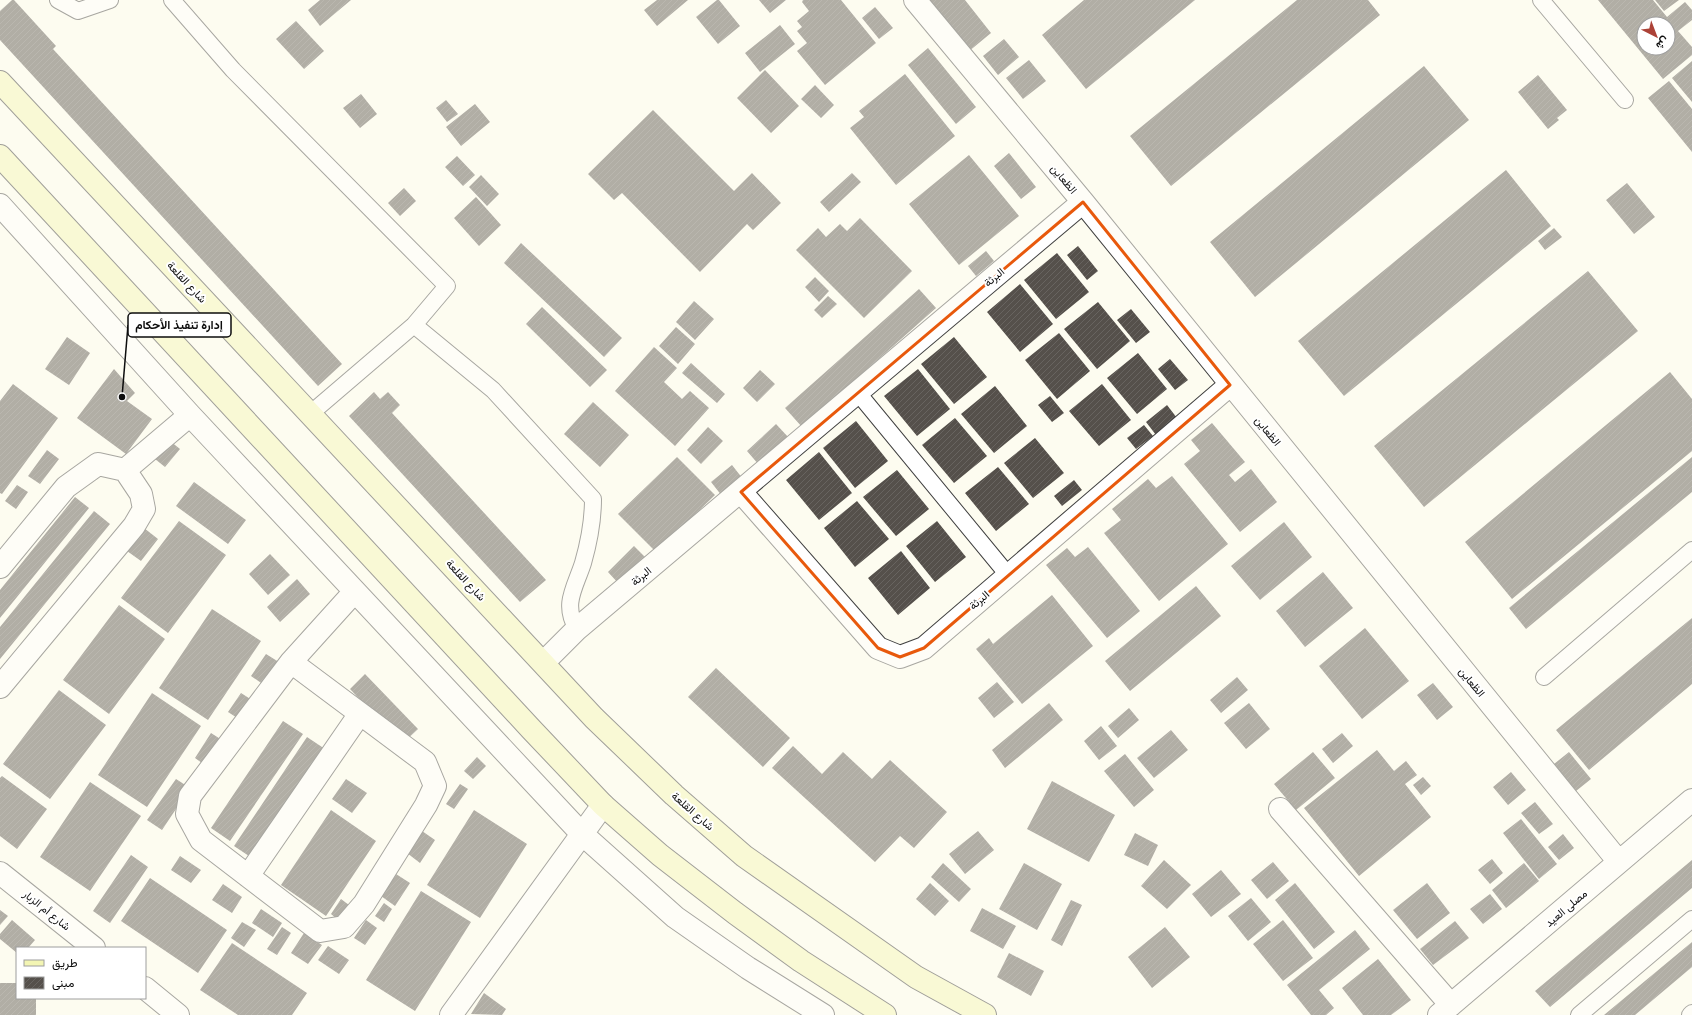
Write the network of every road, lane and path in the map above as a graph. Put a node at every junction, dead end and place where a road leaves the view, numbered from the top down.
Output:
1 (58, 0) edge
2 (110, 0) edge
3 (172, 0) edge
4 (915, 0) edge
5 (1541, 0) edge
6 (0, 82) edge
7 (1625, 100) dead end
8 (0, 156) edge
9 (1083, 202) junction
10 (0, 205) edge
11 (414, 325) junction
12 (1230, 385) junction
13 (858, 393) junction
14 (310, 414) junction
15 (190, 415) junction
16 (125, 470) junction
17 (741, 492) junction
18 (1692, 550) edge
19 (0, 567) edge
20 (1008, 575) junction
21 (356, 592) junction
22 (577, 630) junction
23 (291, 662) junction
24 (544, 662) junction
25 (1544, 677) dead end
26 (0, 687) edge
27 (360, 715) junction
28 (1692, 800) edge
29 (603, 805) junction
30 (1280, 809) dead end
31 (581, 833) junction
32 (1619, 862) junction
33 (0, 872) edge
34 (248, 876) junction
35 (1692, 919) edge
36 (93, 947) edge
37 (146, 989) edge
38 (1445, 1010) edge
39 (178, 1015) edge
40 (451, 1015) edge
41 (823, 1015) edge
42 (885, 1015) edge
43 (985, 1015) edge
44 (1579, 1015) edge

1 - 2 lane
3 - 11 lane
4 - 9 street, الظعاين
5 - 7 lane
6 - 14 main road, شارع القلعة
8 - 29 main road
9 - 12 street, الظعاين
9 - 13 street, البرثة
10 - 15 street
11 - 14 lane
11 - 22 lane
12 - 20 street, البرثة
12 - 32 street, الظعاين
13 - 17 street, البرثة
13 - 20 lane
14 - 24 main road, شارع القلعة
15 - 16 street
15 - 21 street
16 - 19 street
16 - 26 street
17 - 20 street, البرثة
17 - 22 street, البرثة
18 - 25 lane
21 - 23 street
21 - 31 street
22 - 24 street, البرثة
23 - 27 street
23 - 34 street
24 - 43 main road, شارع القلعة
27 - 34 street
27 - 34 street
28 - 32 street, مصلى العيد
29 - 31 street
29 - 42 main road
30 - 38 street
31 - 40 street
31 - 41 street
32 - 38 street, مصلى العيد
33 - 36 street, شارع أم الزبار
35 - 44 lane
37 - 39 street

